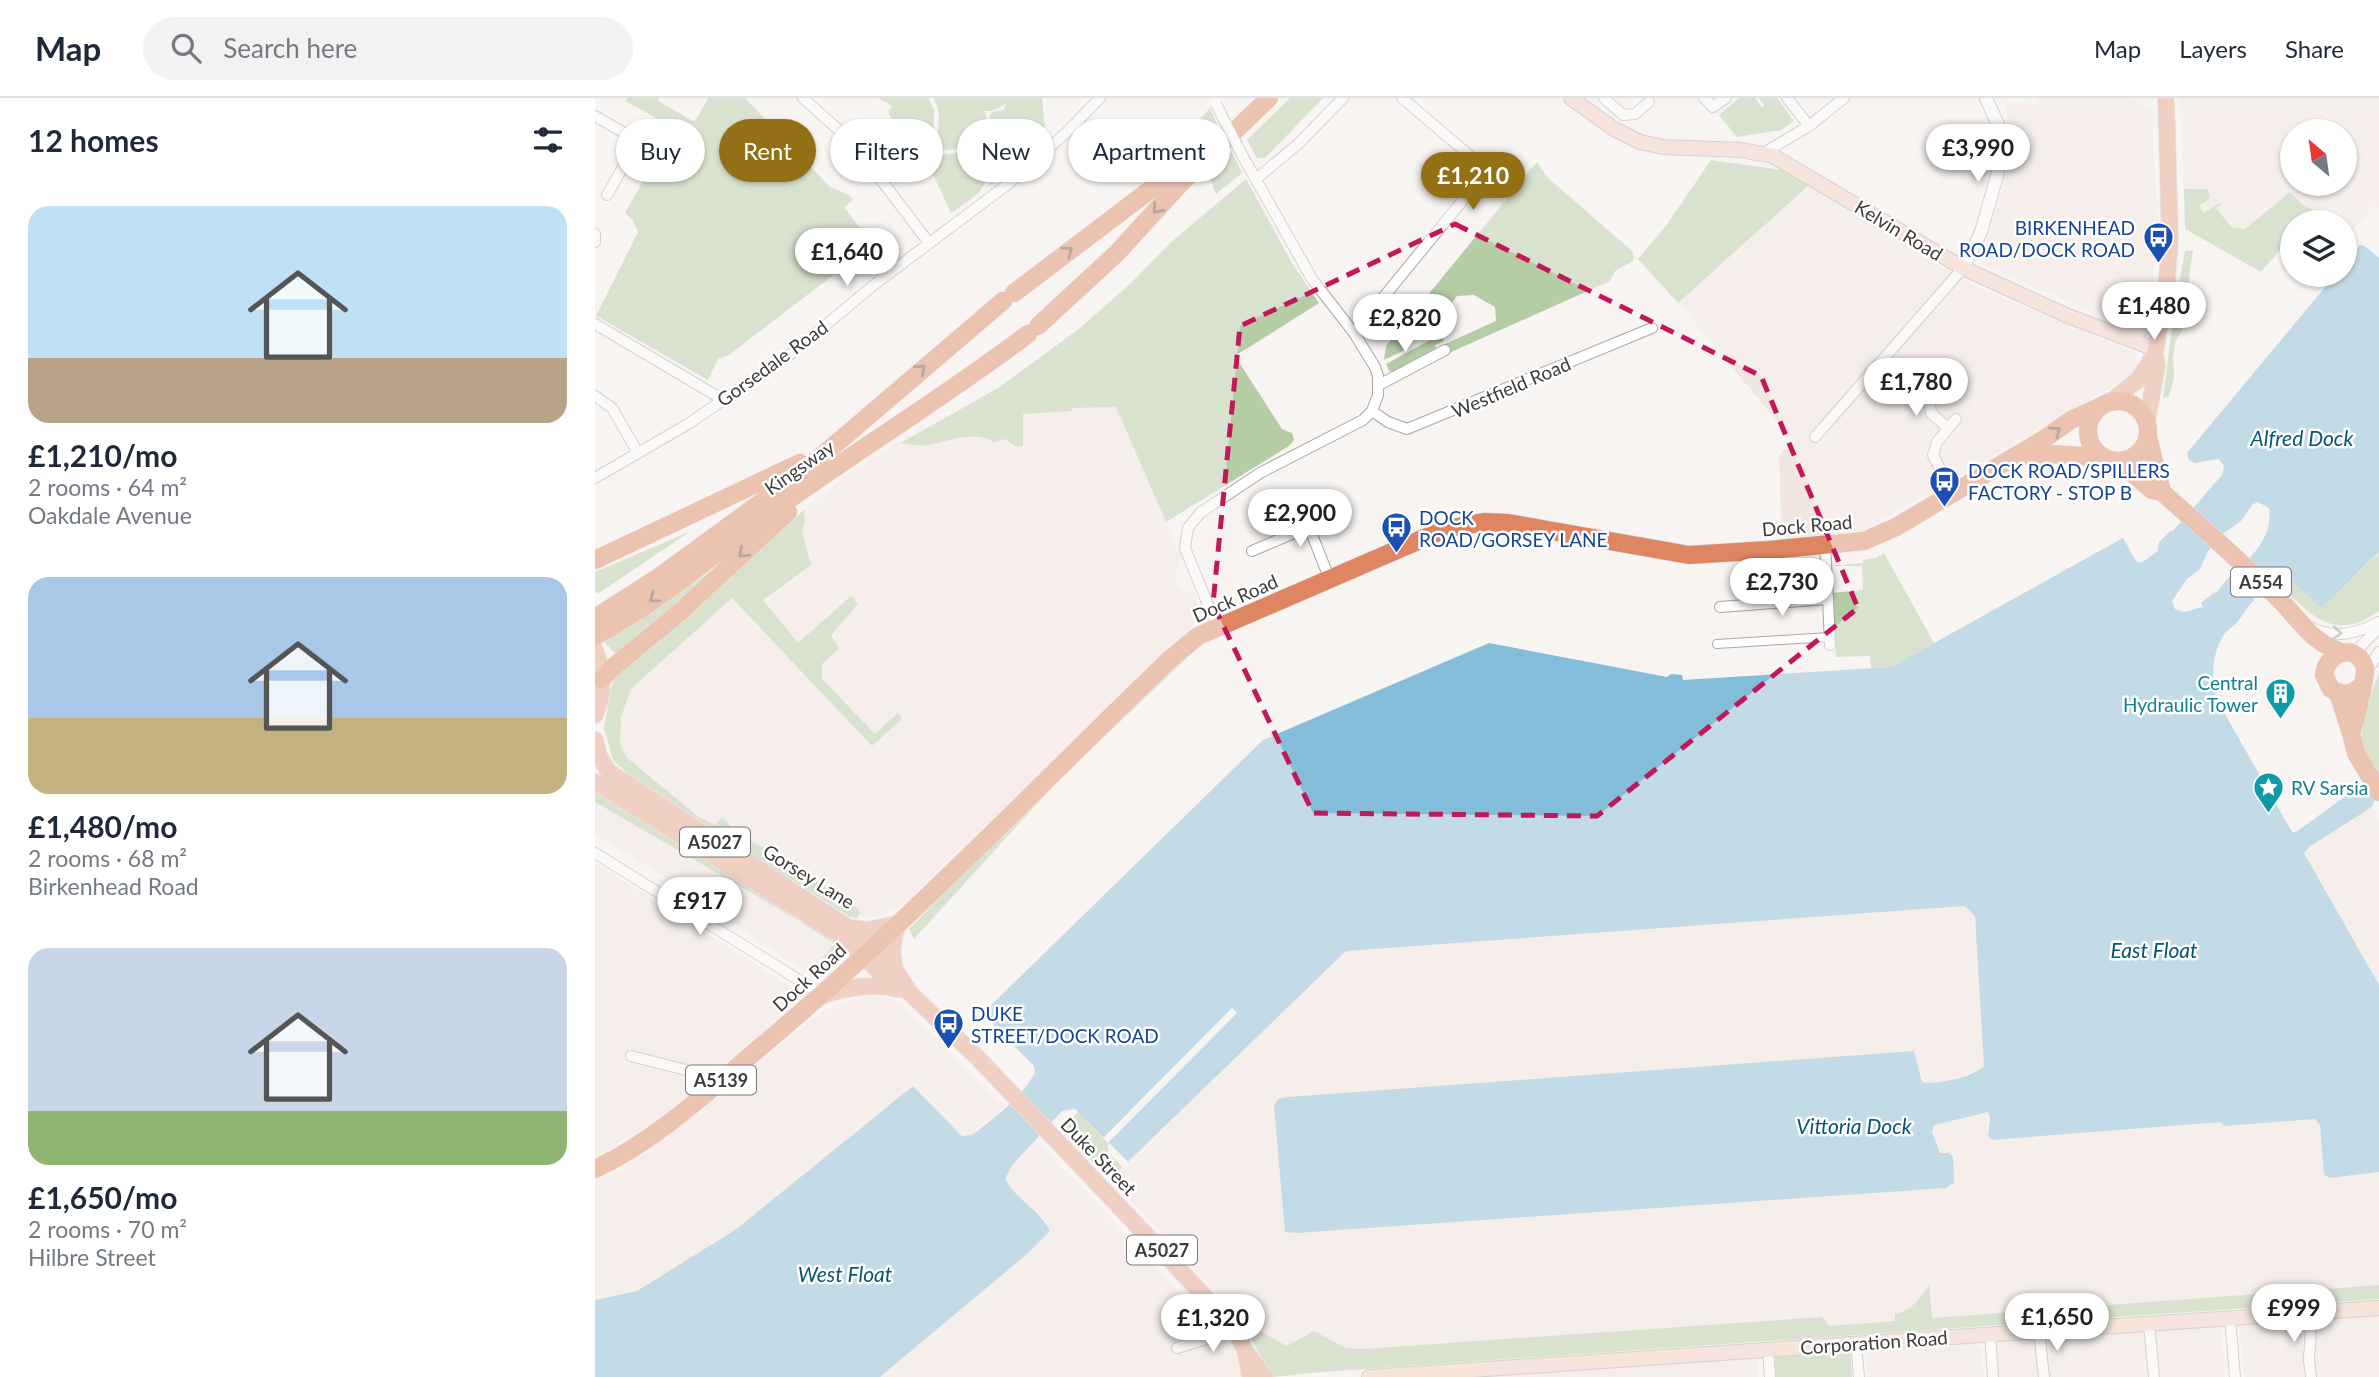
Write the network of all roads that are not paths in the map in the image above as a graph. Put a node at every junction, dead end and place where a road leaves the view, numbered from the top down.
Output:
1 (803, 98) edge
2 (1100, 98) edge
3 (1253, 98) edge
4 (1269, 98) edge
5 (1343, 98) edge
6 (1402, 98) edge
7 (1571, 98) edge
8 (1604, 98) edge
9 (1704, 98) edge
10 (1726, 98) edge
11 (1787, 98) edge
12 (1844, 98) edge
13 (1986, 98) edge
14 (2165, 98) edge
15 (1215, 101) edge
16 (1649, 103) dead end
17 (595, 116) edge
18 (1808, 126) junction
19 (616, 128) edge
20 (1762, 154) junction
21 (616, 179) edge
22 (1256, 179) junction
23 (607, 195) dead end
24 (595, 234) edge
25 (595, 242) edge
26 (929, 243) junction
27 (1963, 268) junction
28 (2161, 312) junction
29 (595, 324) edge
30 (1652, 328) dead end
31 (1354, 333) junction
32 (2122, 336) junction
33 (1445, 351) dead end
34 (2155, 351) junction
35 (1379, 385) junction
36 (722, 399) junction
37 (1933, 399) dead end
38 (598, 402) edge
39 (2105, 405) junction
40 (1372, 411) junction
41 (1956, 419) dead end
42 (1948, 428) junction
43 (2148, 430) junction
44 (1815, 437) dead end
45 (836, 443) junction
46 (638, 453) junction
47 (849, 458) junction
48 (2013, 458) junction
49 (2111, 459) junction
50 (595, 478) edge
51 (2162, 492) junction
52 (1952, 494) junction
53 (1301, 506) dead end
54 (1308, 527) junction
55 (1825, 545) junction
56 (1252, 551) dead end
57 (595, 561) edge
58 (1330, 580) junction
59 (1828, 599) junction
60 (1720, 607) dead end
61 (595, 618) edge
62 (2379, 622) edge
63 (2299, 623) junction
64 (1217, 627) junction
65 (2379, 628) edge
66 (595, 636) edge
67 (1830, 641) joint
68 (1717, 644) dead end
69 (2379, 652) edge
70 (596, 653) edge
71 (2347, 653) junction
72 (603, 679) junction
73 (2363, 680) junction
74 (2332, 687) junction
75 (595, 715) edge
76 (2351, 733) junction
77 (595, 740) edge
78 (595, 782) edge
79 (2374, 785) edge
80 (595, 853) edge
81 (897, 924) junction
82 (847, 932) junction
83 (869, 951) junction
84 (895, 970) junction
85 (839, 980) junction
86 (910, 993) junction
87 (823, 995) junction
88 (631, 1056) dead end
89 (707, 1091) junction
90 (595, 1169) edge
91 (2379, 1308) edge
92 (2312, 1311) junction
93 (2230, 1318) junction
94 (1229, 1322) junction
95 (2149, 1324) junction
96 (2039, 1331) junction
97 (1990, 1334) junction
98 (1857, 1343) junction
99 (1178, 1348) dead end
100 (1768, 1349) junction
101 (1248, 1354) junction
102 (1250, 1377) edge
103 (1265, 1377) edge
104 (1369, 1377) edge
105 (1770, 1377) edge
106 (1859, 1377) edge
107 (1993, 1377) edge
108 (2044, 1377) edge
109 (2154, 1377) edge
110 (2235, 1377) edge
111 (2311, 1377) edge

1 - 26 street
2 - 26 street, Gorsedale Road
45 -> 3 highway, Kingsway
4 -> 47 highway, Kingsway
5 - 22 street
6 - 31 street
7 - 20 main road, Kelvin Road
8 - 16 street
9 - 10 street
11 - 18 street
12 - 18 street
13 - 27 street
14 - 28 main road
15 - 22 street, bridge
17 - 19 street
18 - 20 street
20 - 27 main road, Kelvin Road
21 - 23 street
22 - 31 street
24 - 25 street
26 - 36 street, Gorsedale Road
27 - 32 main road, Kelvin Road
27 - 44 street
28 - 32 main road
28 - 34 main road
29 - 36 street
30 - 40 street, Westfield Road
31 - 35 street
32 - 34 main road, Kelvin Road
33 - 35 street
34 - 39 main road
34 - 43 main road
35 - 40 street
36 - 46 street, Gorsedale Road
37 - 42 street
38 - 46 street
39 - 43 highway
48 -> 39 highway, Dock Road / A5139
39 - 49 highway, A554
40 - 64 street
41 - 42 street
42 - 52 street
43 - 49 highway
43 - 51 highway
45 - 57 highway
45 - 61 highway, Kingsway
46 - 50 street, Gorsedale Road
47 -> 66 highway, Kingsway
47 -> 72 highway
48 - 49 highway, Dock Road / A5139
48 - 52 highway, Dock Road / A5139
49 - 51 highway, A554
51 - 63 highway, A554
52 - 55 highway, Dock Road / A5139
53 - 54 street
54 - 56 street
54 - 58 street
55 - 58 highway, Dock Road / A5139
55 - 59 street
58 - 64 highway, Dock Road / A5139
59 - 60 street
59 - 67 street
63 -> 62 street
63 - 71 highway, A554
63 - 74 highway, A554
64 - 81 highway, Dock Road / A5139
65 - 71 street
67 - 68 street
69 - 73 street
70 - 72 main road
71 - 73 highway, A554
71 - 74 highway
72 - 75 main road
73 - 74 highway
73 - 76 highway
74 - 76 highway, A554
76 - 79 highway, A554
77 - 82 main road, Gorsey Lane / A5027
78 - 82 main road, Gorsey Lane / A5027
80 - 87 street
81 - 82 main road
81 - 83 highway, Dock Road / A5139
81 - 84 main road
82 - 83 main road, Gorsey Lane / A5027
82 - 85 main road
83 - 84 main road, Duke Street / A5027
83 - 85 highway, Dock Road / A5139
83 - 86 main road, Duke Street / A5027
84 - 86 main road, Duke Street / A5027
85 - 87 highway, Dock Road / A5139
86 - 87 main road
86 - 94 main road, Duke Street / A5027
87 - 89 highway, Dock Road / A5139
88 - 89 street
89 - 90 highway, Dock Road / A5139
91 - 92 main road, Corporation Road
92 - 93 main road, Corporation Road
92 - 111 street
93 - 95 main road, Corporation Road
93 - 110 street
94 - 99 street
94 - 101 main road, Duke Street / A5027
95 - 96 main road, Corporation Road
95 - 109 street
96 - 97 main road, Corporation Road
96 - 108 street
97 - 98 main road, Corporation Road
97 - 107 street
98 - 100 main road, Corporation Road
98 - 106 street
100 - 104 main road, Corporation Road
100 - 105 street
101 - 102 main road, Duke Street / A5027
101 - 103 main road, Duke Street / A5027

